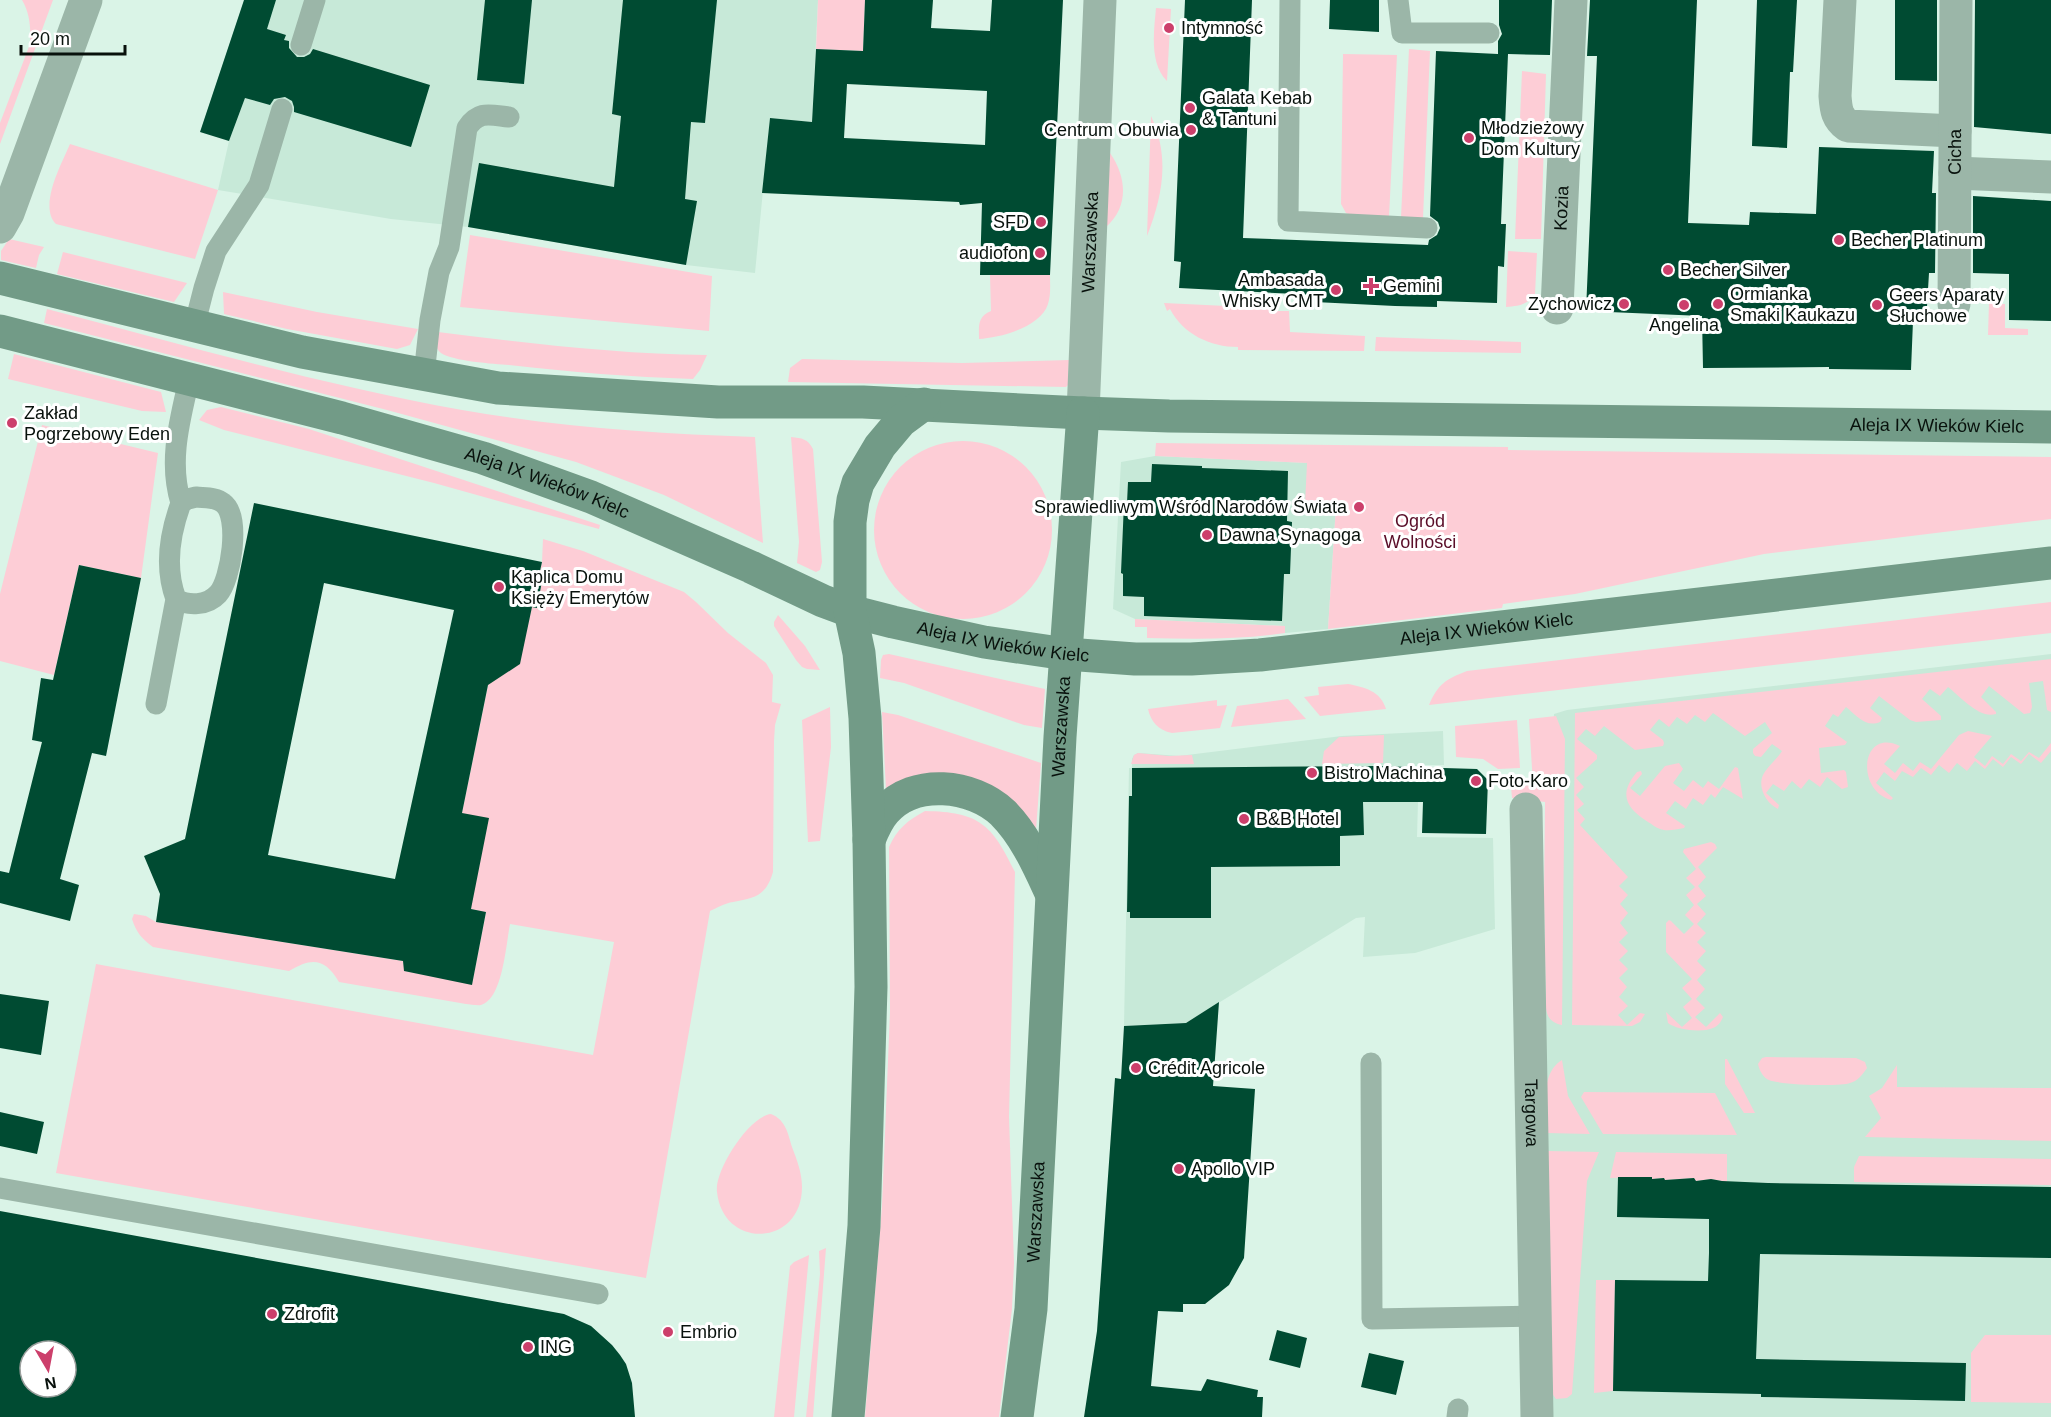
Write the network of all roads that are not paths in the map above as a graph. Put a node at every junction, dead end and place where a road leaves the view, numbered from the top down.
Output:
1 (86, 0) edge
2 (315, 0) edge
3 (1100, 0) edge
4 (1290, 0) edge
5 (1398, 0) edge
6 (1571, 0) edge
7 (1840, 0) edge
8 (1956, 0) edge
9 (1489, 33) dead end
10 (301, 45) dead end
11 (282, 109) dead end
12 (509, 117) dead end
13 (1955, 131) junction
14 (1955, 173) junction
15 (2051, 177) edge
16 (0, 227) edge
17 (1426, 228) dead end
18 (0, 278) edge
19 (1954, 304) dead end
20 (1557, 308) dead end
21 (194, 327) junction
22 (0, 331) edge
23 (423, 375) junction
24 (189, 380) junction
25 (924, 404) junction
26 (1083, 413) junction
27 (2051, 427) edge
28 (181, 503) junction
29 (2051, 563) edge
30 (176, 598) junction
31 (850, 611) junction
32 (1066, 654) junction
33 (156, 704) dead end
34 (1526, 809) dead end
35 (869, 840) junction
36 (1053, 897) junction
37 (1371, 1063) dead end
38 (0, 1188) edge
39 (598, 1294) dead end
40 (1535, 1316) junction
41 (848, 1417) edge
42 (1017, 1417) edge
43 (1537, 1417) edge

1 - 16 street
2 - 10 lane
3 - 26 street, Warszawska
4 - 17 lane
5 - 9 lane
6 - 20 street, Kozia
7 - 13 street
8 - 13 street, Cicha
11 - 21 lane
12 - 23 lane
13 - 14 street, Cicha
14 - 15 street
14 - 19 street, Cicha
18 - 21 main road, Aleja IX Wieków Kielc
21 - 23 main road, Aleja IX Wieków Kielc
22 - 24 main road, Aleja IX Wieków Kielc
23 - 25 main road, Aleja IX Wieków Kielc
24 - 28 lane
24 - 31 main road, Aleja IX Wieków Kielc
25 - 26 main road, Aleja IX Wieków Kielc
25 - 31 main road
26 - 27 main road, Aleja IX Wieków Kielc
26 - 32 main road, Warszawska
28 - 30 lane
28 - 30 lane
29 - 32 main road, Aleja IX Wieków Kielc
30 - 33 lane
31 - 32 main road, Aleja IX Wieków Kielc
31 - 35 main road
32 - 36 main road, Warszawska
34 - 40 street, Targowa
35 - 36 main road
35 - 41 main road
36 - 42 main road, Warszawska
37 - 40 lane
38 - 39 lane
40 - 43 street, Targowa

